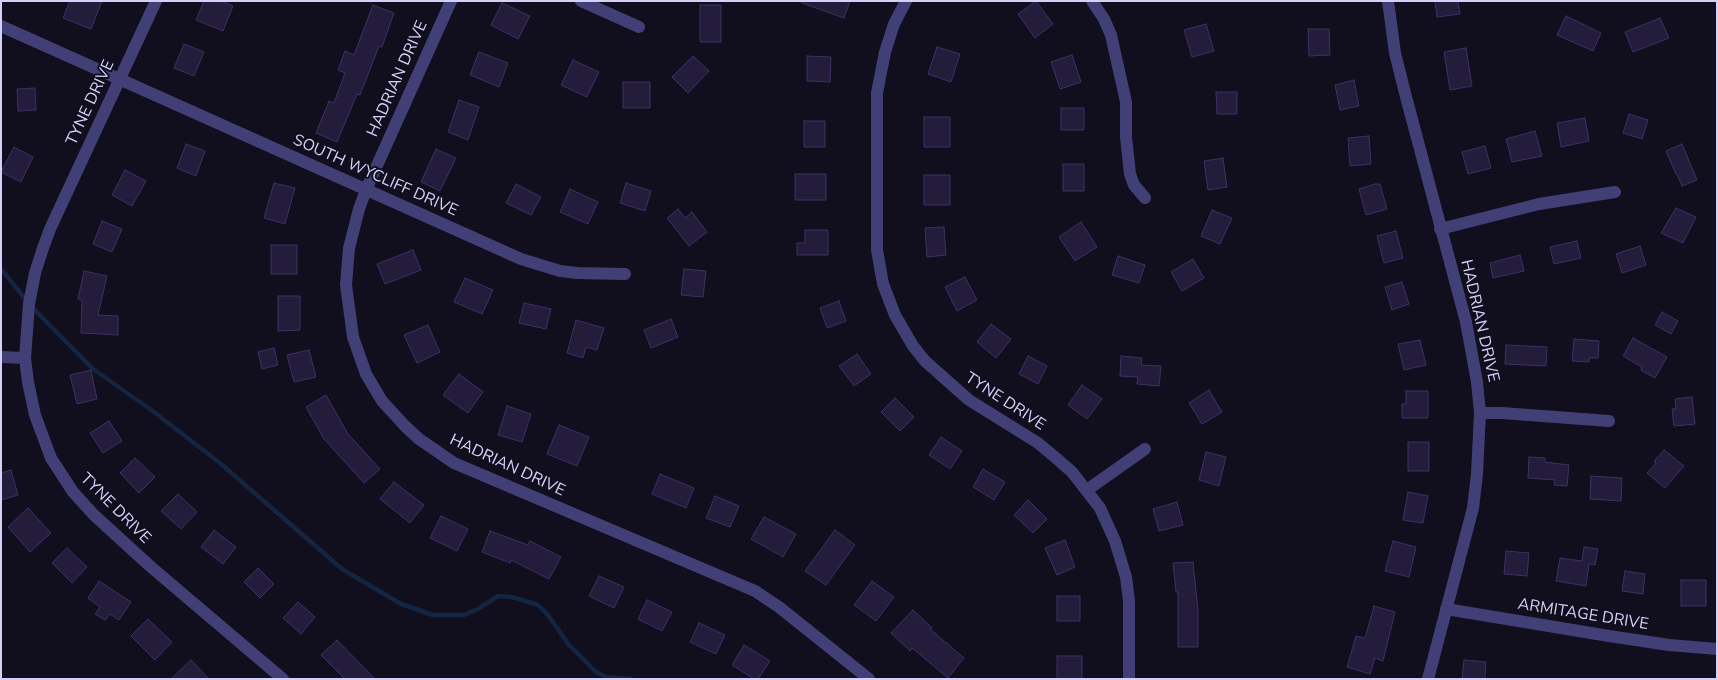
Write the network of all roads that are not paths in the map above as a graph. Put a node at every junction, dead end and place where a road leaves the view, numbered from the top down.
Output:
1 (156, 1) edge
2 (451, 1) edge
3 (581, 1) edge
4 (906, 1) edge
5 (1092, 1) edge
6 (1388, 1) edge
7 (1, 26) edge
8 (639, 27) dead end
9 (119, 80) junction
10 (366, 190) junction
11 (1615, 192) dead end
12 (1145, 198) dead end
13 (1440, 229) junction
14 (626, 274) dead end
15 (1, 357) edge
16 (24, 358) junction
17 (1480, 413) junction
18 (1609, 421) dead end
19 (1145, 448) dead end
20 (1087, 490) junction
21 (1446, 609) junction
22 (1717, 649) edge
23 (283, 679) edge
24 (870, 679) edge
25 (1129, 679) edge
26 (1428, 679) edge

1 - 9 street, TYNE DRIVE
2 - 10 street, HADRIAN DRIVE
3 - 8 street
4 - 20 street, TYNE DRIVE
5 - 12 street
6 - 13 street, HADRIAN DRIVE
7 - 9 street, SOUTH WYCLIFF DRIVE
9 - 10 street, SOUTH WYCLIFF DRIVE
9 - 16 street, TYNE DRIVE
10 - 14 street, SOUTH WYCLIFF DRIVE
10 - 24 street, HADRIAN DRIVE
11 - 13 street
13 - 17 street, HADRIAN DRIVE
15 - 16 street
16 - 23 street, TYNE DRIVE
17 - 18 street
17 - 21 street, HADRIAN DRIVE
19 - 20 street
20 - 25 street, TYNE DRIVE
21 - 22 street, ARMITAGE DRIVE
21 - 26 street, HADRIAN DRIVE

